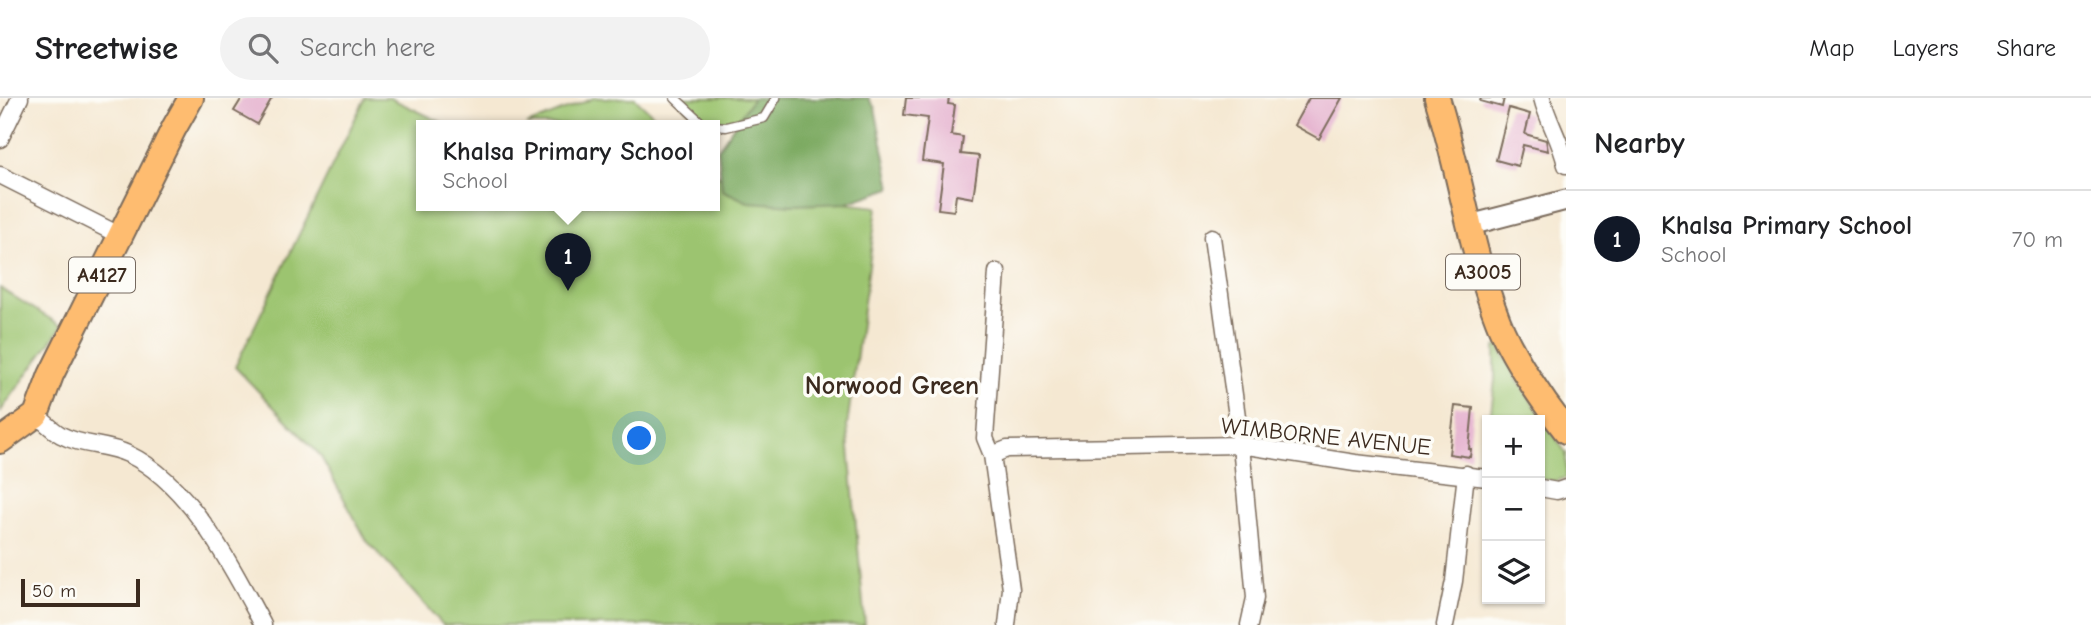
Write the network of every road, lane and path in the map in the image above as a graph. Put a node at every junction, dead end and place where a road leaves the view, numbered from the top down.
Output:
1 (20, 98) edge
2 (191, 98) edge
3 (675, 98) edge
4 (776, 98) edge
5 (1437, 98) edge
6 (1542, 98) edge
7 (699, 120) edge
8 (720, 126) edge
9 (0, 139) edge
10 (1566, 165) edge
11 (0, 175) edge
12 (1566, 200) edge
13 (1470, 225) junction
14 (121, 236) junction
15 (1212, 237) dead end
16 (996, 272) dead end
17 (36, 415) junction
18 (1564, 426) edge
19 (0, 441) edge
20 (1241, 445) junction
21 (992, 455) junction
22 (1466, 474) junction
23 (1482, 477) edge
24 (1566, 488) edge
25 (1545, 489) edge
26 (262, 625) edge
27 (1007, 625) edge
28 (1249, 625) edge
29 (1445, 625) edge

1 - 9 street
2 - 14 main road, A4127
3 - 7 lane
4 - 8 lane
5 - 13 main road, A3005
6 - 10 street
11 - 14 street
12 - 13 street
13 - 18 main road, A3005
14 - 17 main road, A4127
15 - 20 street
16 - 21 street
17 - 19 main road
17 - 26 street
20 - 21 street, WIMBORNE AVENUE
20 - 22 street, WIMBORNE AVENUE
20 - 28 street
21 - 27 street
22 - 23 street, WIMBORNE AVENUE
22 - 29 street
24 - 25 street

